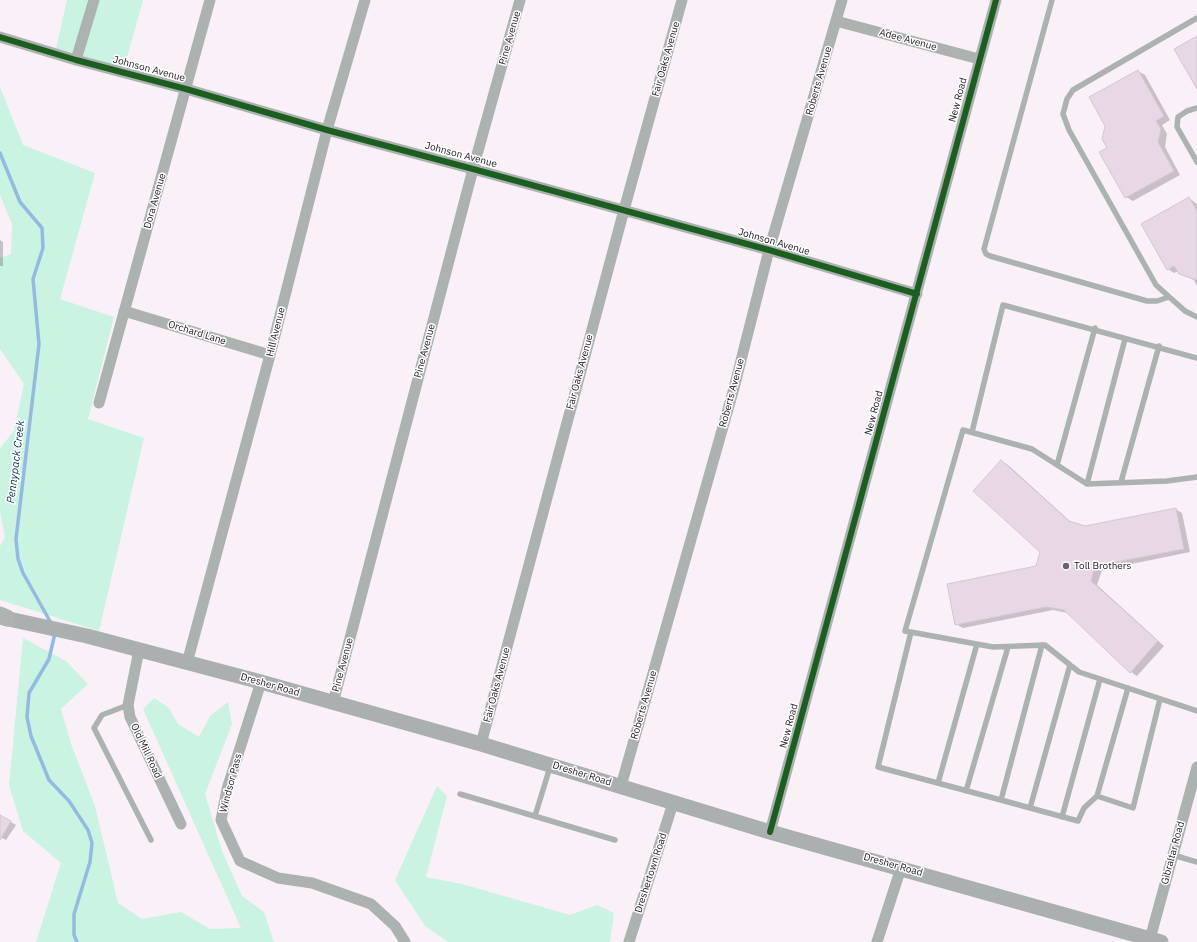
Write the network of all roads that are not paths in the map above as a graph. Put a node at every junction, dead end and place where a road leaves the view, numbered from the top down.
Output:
1 (94, 0) edge
2 (210, 0) edge
3 (365, 0) edge
4 (520, 0) edge
5 (682, 0) edge
6 (842, 0) edge
7 (996, 0) edge
8 (1052, 0) edge
9 (1197, 18) edge
10 (836, 21) junction
11 (0, 37) edge
12 (979, 59) junction
13 (76, 60) junction
14 (186, 89) junction
15 (1197, 108) edge
16 (328, 130) junction
17 (1197, 162) edge
18 (473, 168) junction
19 (624, 210) junction
20 (770, 250) junction
21 (917, 294) junction
22 (1169, 297) junction
23 (124, 311) junction
24 (1197, 317) edge
25 (1095, 329) junction
26 (1125, 339) junction
27 (1158, 346) junction
28 (270, 355) junction
29 (1197, 358) edge
30 (99, 403) dead end
31 (972, 432) junction
32 (1057, 465) junction
33 (1197, 477) edge
34 (1121, 482) junction
35 (1086, 484) junction
36 (7, 617) edge
37 (911, 632) junction
38 (977, 644) junction
39 (1042, 645) junction
40 (1008, 647) junction
41 (139, 650) junction
42 (187, 663) junction
43 (1070, 665) junction
44 (1100, 679) junction
45 (261, 682) junction
46 (1128, 688) junction
47 (1160, 699) junction
48 (332, 703) junction
49 (128, 705) junction
50 (1197, 711) edge
51 (481, 744) junction
52 (550, 765) junction
53 (1197, 767) edge
54 (938, 783) junction
55 (621, 786) junction
56 (966, 791) junction
57 (460, 794) dead end
58 (1097, 796) junction
59 (1001, 800) junction
60 (673, 803) junction
61 (1030, 808) junction
62 (535, 816) junction
63 (1062, 817) junction
64 (181, 824) dead end
65 (770, 832) junction
66 (151, 840) dead end
67 (615, 840) dead end
68 (1173, 855) junction
69 (1197, 862) edge
70 (901, 868) junction
71 (1153, 941) edge
72 (405, 942) edge
73 (629, 942) edge
74 (877, 942) edge

1 - 13 street
2 - 14 street, Dora Avenue
3 - 16 street, Hill Avenue
4 - 18 street, Pine Avenue
5 - 19 street, Fair Oaks Avenue
6 - 10 street, Roberts Avenue
7 - 12 street, New Road
8 - 22 lane
9 - 22 lane
10 - 12 street, Adee Avenue
10 - 20 street, Roberts Avenue
11 - 13 street, Johnson Avenue
12 - 21 street, New Road
13 - 14 street, Johnson Avenue
14 - 16 street, Johnson Avenue
14 - 23 street, Dora Avenue
15 - 17 lane
16 - 18 street, Johnson Avenue
16 - 28 street, Hill Avenue
18 - 19 street, Johnson Avenue
18 - 48 street, Pine Avenue
19 - 20 street, Johnson Avenue
19 - 51 street, Fair Oaks Avenue
20 - 21 street, Johnson Avenue
20 - 55 street, Roberts Avenue
21 - 65 street, New Road
22 - 24 lane
23 - 28 street, Orchard Lane
23 - 30 street, Dora Avenue
25 - 26 lane
25 - 31 lane
25 - 32 lane
26 - 27 lane
26 - 35 lane
27 - 29 lane
27 - 34 lane
28 - 42 street, Hill Avenue
31 - 32 lane
31 - 37 lane
32 - 35 lane
33 - 34 lane
34 - 35 lane
36 - 41 main road, Dresher Road
37 - 38 lane
37 - 54 lane
38 - 40 lane
38 - 54 lane
39 - 40 lane
39 - 43 lane
39 - 59 lane
40 - 56 lane
41 - 42 main road, Dresher Road
41 - 49 street, Old Mill Road
42 - 45 main road, Dresher Road
43 - 44 lane
43 - 61 lane
44 - 46 lane
44 - 63 lane
45 - 48 main road, Dresher Road
45 - 72 street, Windsor Pass
46 - 47 lane
46 - 58 lane
47 - 50 lane
47 - 58 lane
48 - 51 main road, Dresher Road
49 - 64 street, Old Mill Road
49 - 66 lane
51 - 52 main road, Dresher Road
52 - 55 main road, Dresher Road
52 - 62 lane
53 - 68 street, Gibraltar Road
54 - 56 lane
55 - 60 main road, Dresher Road
56 - 59 lane
57 - 62 lane
58 - 63 lane
59 - 61 lane
60 - 65 main road, Dresher Road
60 - 73 street, Dreshertown Road
61 - 63 lane
62 - 67 lane
65 - 70 main road, Dresher Road
68 - 69 lane
68 - 71 street, Gibraltar Road
70 - 71 main road, Dresher Road
70 - 74 street

